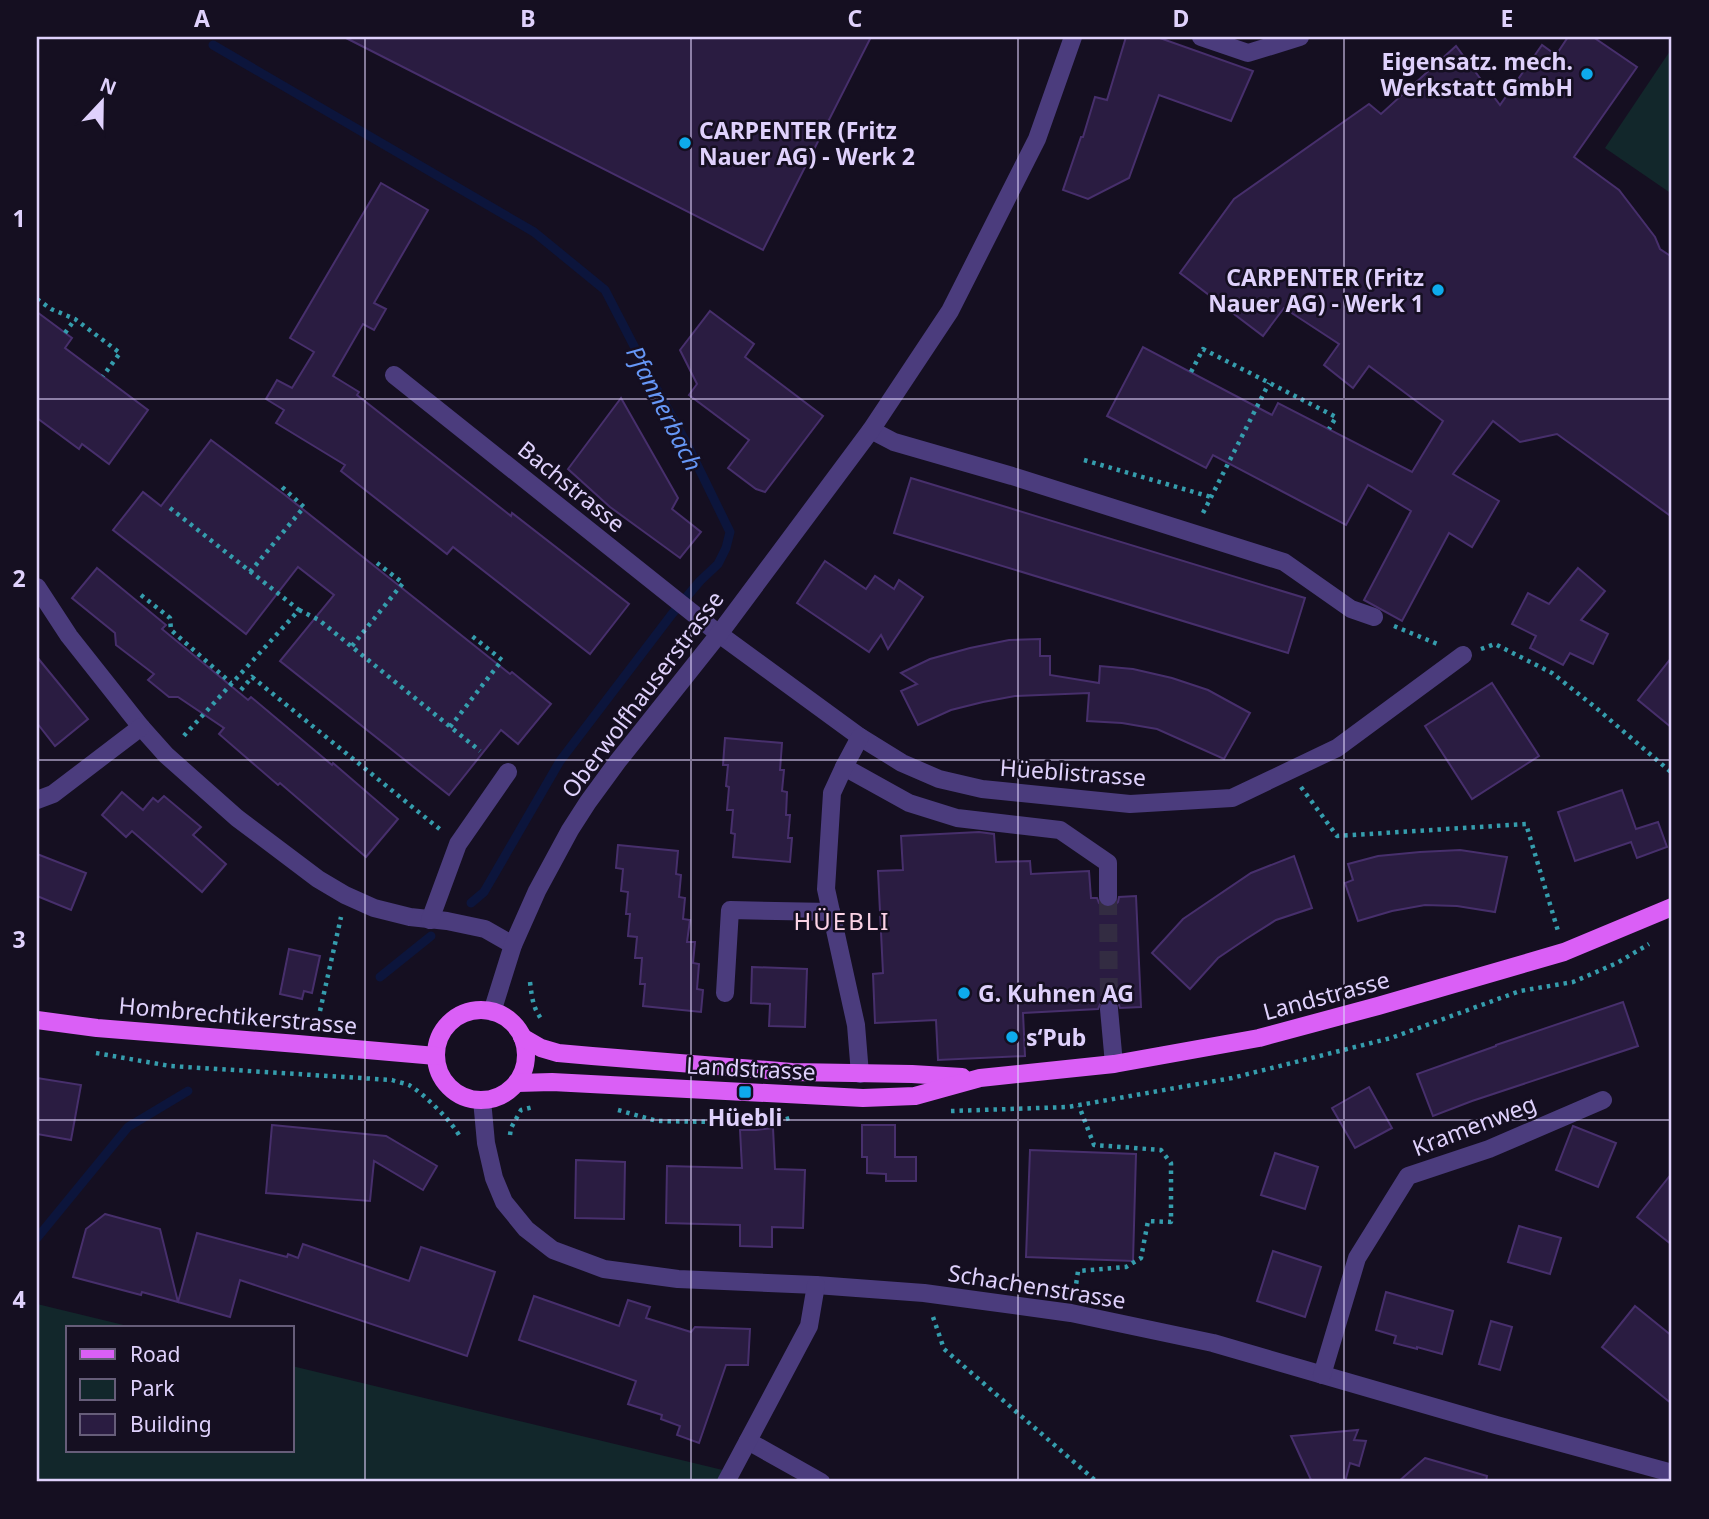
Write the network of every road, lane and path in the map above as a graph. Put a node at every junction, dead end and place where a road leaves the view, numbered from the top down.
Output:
1 (1073, 37) edge
2 (1201, 37) edge
3 (1300, 37) edge
4 (37, 299) edge
5 (75, 319) junction
6 (65, 333) dead end
7 (1191, 372) dead end
8 (394, 375) dead end
9 (103, 376) dead end
10 (1269, 383) junction
11 (1329, 429) dead end
12 (871, 430) junction
13 (1084, 460) dead end
14 (282, 488) dead end
15 (1210, 497) junction
16 (170, 509) dead end
17 (1192, 533) junction
18 (377, 562) dead end
19 (250, 572) junction
20 (37, 587) edge
21 (141, 595) dead end
22 (42, 607) edge
23 (299, 610) junction
24 (1374, 617) joint
25 (719, 635) junction
26 (472, 636) dead end
27 (352, 646) junction
28 (1463, 655) junction
29 (232, 684) junction
30 (241, 690) dead end
31 (141, 727) junction
32 (450, 727) junction
33 (860, 737) junction
34 (480, 751) dead end
35 (166, 755) junction
36 (844, 766) junction
37 (1289, 771) junction
38 (508, 772) dead end
39 (1672, 773) edge
40 (37, 800) edge
41 (458, 844) junction
42 (345, 895) junction
43 (1108, 897) tunnel mouth
44 (1672, 906) edge
45 (831, 912) junction
46 (438, 920) junction
47 (1558, 932) dead end
48 (513, 945) junction
49 (725, 993) dead end
50 (1109, 1009) tunnel mouth
51 (320, 1011) dead end
52 (492, 1012) junction
53 (37, 1020) edge
54 (522, 1037) junction
55 (436, 1056) junction
56 (1114, 1064) junction
57 (860, 1074) junction
58 (979, 1079) junction
59 (517, 1083) junction
60 (482, 1100) junction
61 (1603, 1100) dead end
62 (1079, 1106) dead end
63 (816, 1285) junction
64 (924, 1293) junction
65 (1071, 1313) junction
66 (1322, 1375) junction
67 (748, 1441) junction
68 (1672, 1473) edge
69 (726, 1482) edge
70 (821, 1482) edge
71 (1097, 1482) edge

1 - 12 street, Oberwolfhauserstrasse
2 - 3 street
4 - 5 path
5 - 6 path
5 - 9 path
7 - 10 path
8 - 25 street, Bachstrasse
10 - 11 path
10 - 15 path
12 - 17 street
12 - 25 street, Oberwolfhauserstrasse
13 - 15 path
14 - 19 path
15 - 17 path
16 - 19 path
17 - 24 street
18 - 27 path
19 - 23 path
20 - 22 street
21 - 29 path
22 - 31 street
23 - 27 path
23 - 29 path
24 - 28 path
25 - 33 street, Hüeblistrasse
25 - 48 street, Oberwolfhauserstrasse
26 - 32 path
27 - 32 path
28 - 37 street, Hüeblistrasse
28 - 39 path
29 - 35 path
30 - 41 path
31 - 35 street
31 - 40 street
32 - 34 path
33 - 36 street
33 - 37 street, Hüeblistrasse
35 - 42 street
36 - 43 street
36 - 45 street
37 - 47 path
38 - 41 street
41 - 46 street
42 - 46 street
42 - 51 path
44 - 56 main road, Landstrasse
45 - 49 street
45 - 57 street
46 - 48 street
48 - 52 street, Oberwolfhauserstrasse
50 - 56 street
52 - 54 main road
52 - 55 main road
53 - 55 main road, Hombrechtikerstrasse
54 - 57 main road, Landstrasse
54 - 59 main road
55 - 60 main road
56 - 58 main road, Landstrasse
57 - 58 main road, Landstrasse
58 - 59 main road, Landstrasse
59 - 60 main road
60 - 63 street, Schachenstrasse
61 - 66 street, Kramenweg
62 - 65 path
63 - 64 street, Schachenstrasse
63 - 67 street
64 - 65 street, Schachenstrasse
64 - 71 path
65 - 66 street, Schachenstrasse
66 - 68 street, Schachenstrasse
67 - 69 street
67 - 70 street

